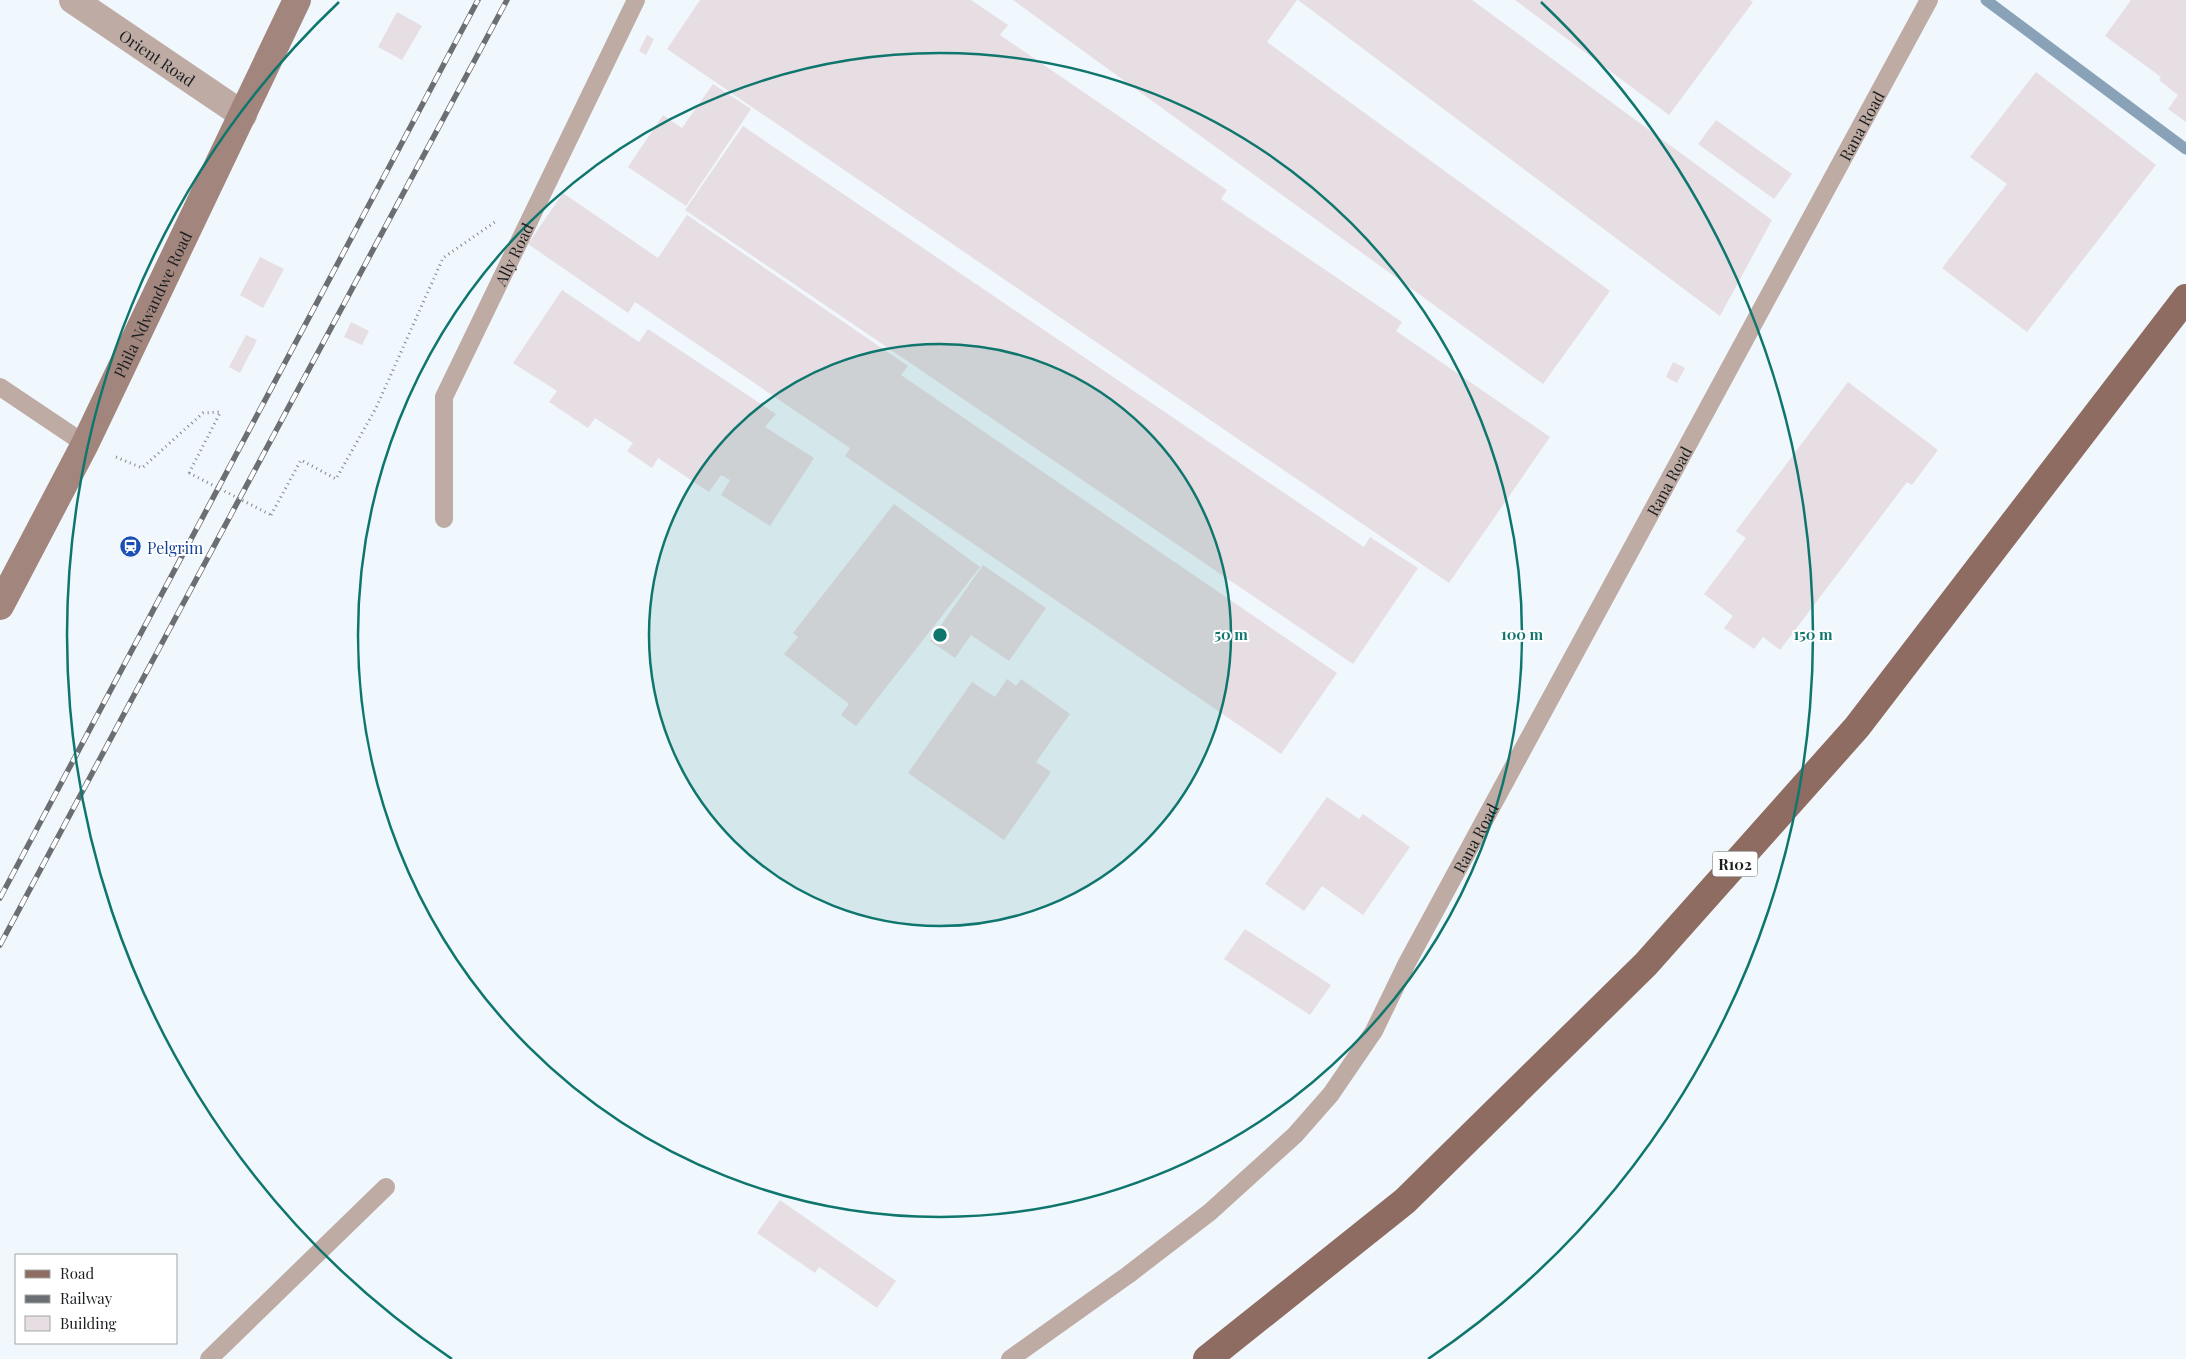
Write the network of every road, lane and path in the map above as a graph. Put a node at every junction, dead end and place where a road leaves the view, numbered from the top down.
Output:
1 (73, 0) edge
2 (297, 0) edge
3 (636, 0) edge
4 (1929, 0) edge
5 (243, 115) junction
6 (499, 219) dead end
7 (2186, 298) edge
8 (0, 387) edge
9 (85, 444) junction
10 (444, 519) dead end
11 (0, 606) edge
12 (386, 1187) dead end
13 (209, 1359) edge
14 (1010, 1359) edge
15 (1208, 1359) edge

1 - 5 street, Orient Road
2 - 5 street, Phila Ndwandwe Road
3 - 10 lane, Ally Road
4 - 14 lane, Rana Road
5 - 9 street, Phila Ndwandwe Road
6 - 9 path, bridge
7 - 15 main road, R102
8 - 9 lane
9 - 11 street, Phila Ndwandwe Road
12 - 13 lane

